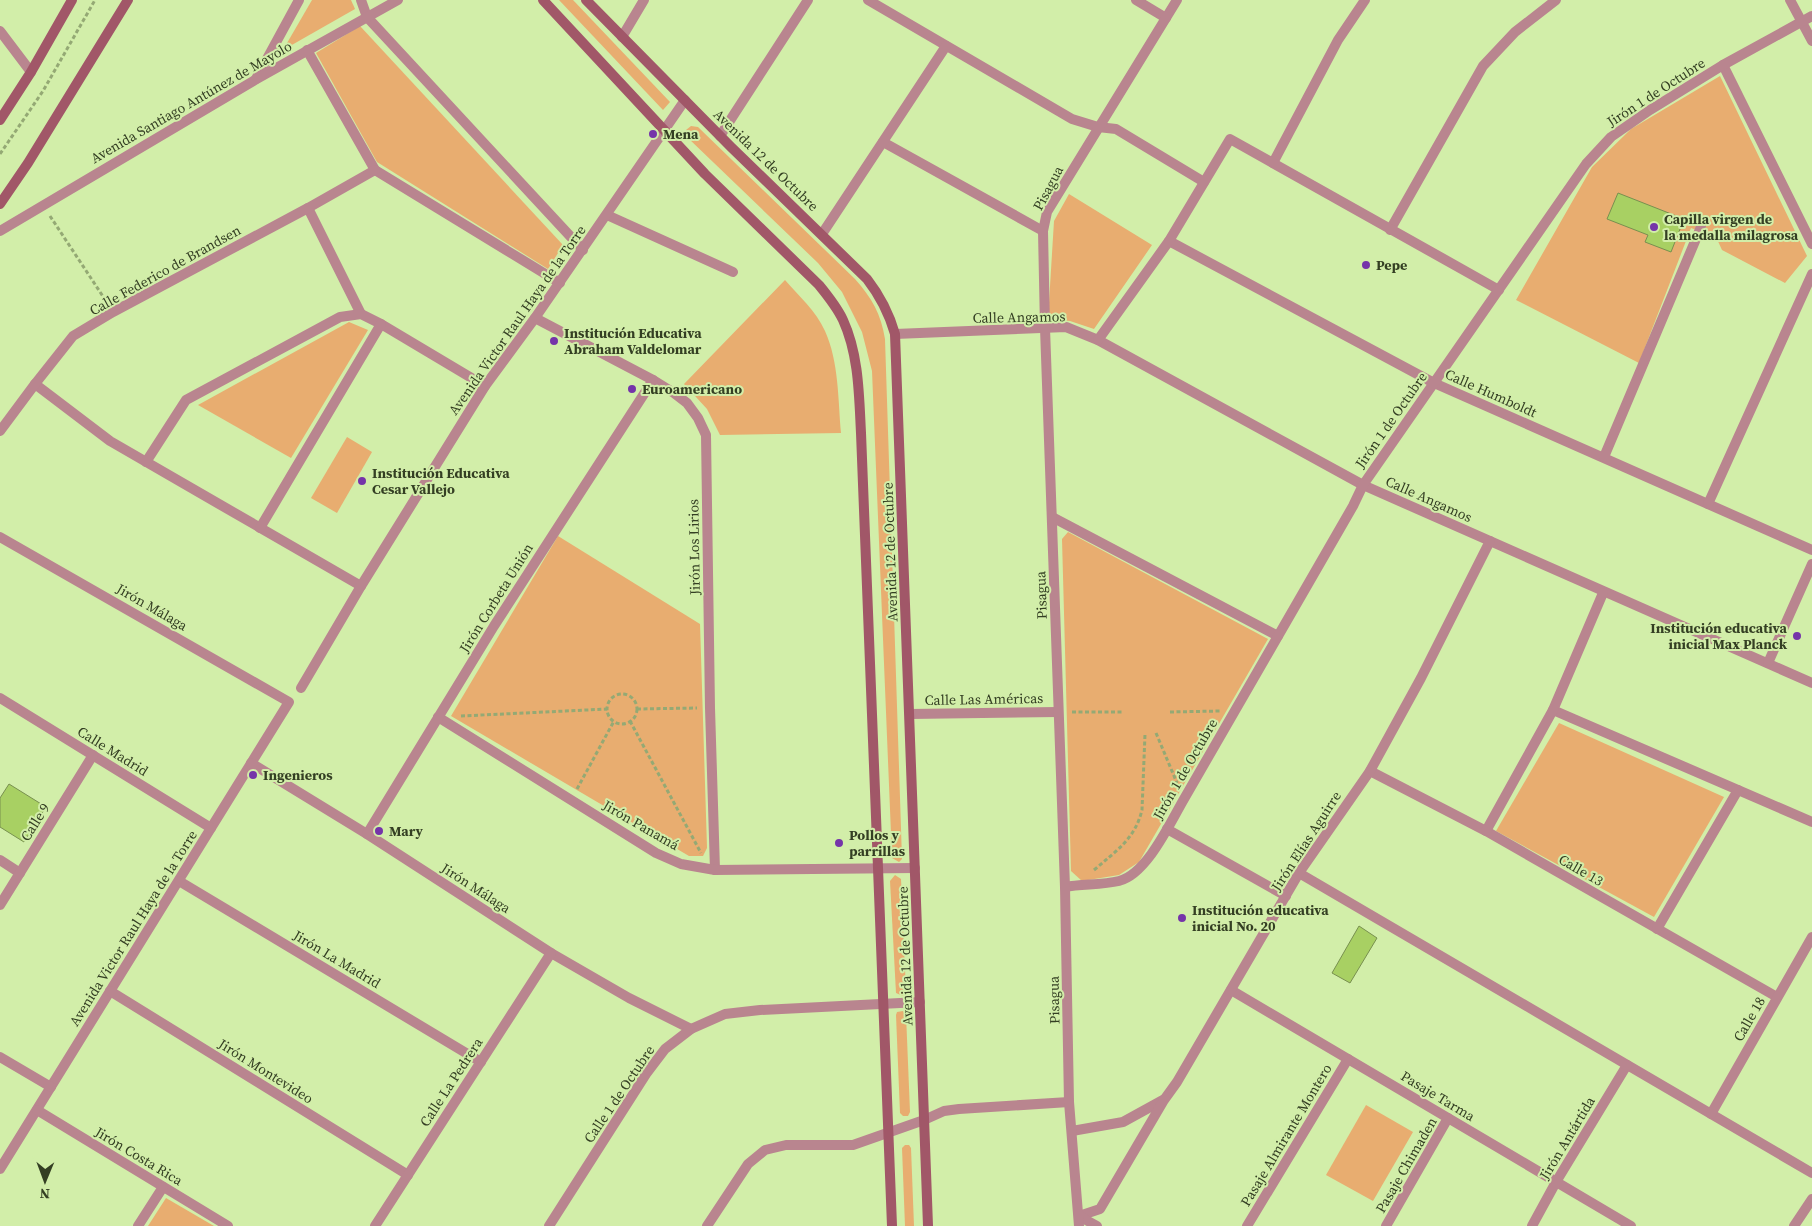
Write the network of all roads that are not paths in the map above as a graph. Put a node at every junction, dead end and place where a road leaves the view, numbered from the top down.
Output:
1 (72, 0) edge
2 (128, 0) edge
3 (299, 0) edge
4 (361, 0) edge
5 (398, 0) edge
6 (544, 0) edge
7 (586, 0) edge
8 (644, 0) edge
9 (808, 0) edge
10 (868, 0) edge
11 (1136, 0) edge
12 (1177, 0) edge
13 (1365, 0) edge
14 (1556, 0) edge
15 (1790, 0) edge
16 (1812, 16) edge
17 (367, 17) junction
18 (1166, 18) junction
19 (1801, 21) junction
20 (0, 31) edge
21 (622, 37) junction
22 (1812, 41) edge
23 (946, 46) junction
24 (308, 50) junction
25 (1723, 65) junction
26 (31, 72) junction
27 (255, 80) junction
28 (685, 100) junction
29 (0, 120) edge
30 (1098, 127) junction
31 (665, 130) junction
32 (720, 136) junction
33 (883, 142) junction
34 (1273, 163) junction
35 (375, 170) junction
36 (1204, 182) junction
37 (0, 204) edge
38 (308, 208) junction
39 (607, 215) junction
40 (1701, 228) dead end
41 (1390, 230) junction
42 (0, 231) edge
43 (1043, 231) junction
44 (822, 234) junction
45 (1169, 241) junction
46 (1812, 244) edge
47 (583, 250) junction
48 (733, 272) dead end
49 (1812, 274) edge
50 (560, 283) junction
51 (1499, 290) junction
52 (362, 314) junction
53 (535, 318) junction
54 (381, 324) junction
55 (1045, 328) junction
56 (895, 334) junction
57 (1098, 340) junction
58 (653, 380) junction
59 (1434, 383) junction
60 (35, 384) junction
61 (485, 386) junction
62 (0, 432) edge
63 (1604, 457) junction
64 (146, 462) junction
65 (1362, 485) junction
66 (1708, 504) junction
67 (1052, 517) junction
68 (260, 528) junction
69 (0, 537) edge
70 (1490, 541) junction
71 (1812, 550) edge
72 (1812, 564) edge
73 (361, 586) junction
74 (1604, 593) junction
75 (1278, 636) junction
76 (1768, 663) junction
77 (1812, 683) edge
78 (301, 688) dead end
79 (0, 698) edge
80 (290, 702) joint
81 (1553, 710) junction
82 (1058, 712) junction
83 (910, 714) junction
84 (438, 717) junction
85 (94, 755) junction
86 (251, 763) junction
87 (1370, 771) junction
88 (1738, 790) junction
89 (1812, 822) edge
90 (211, 828) junction
91 (1167, 829) junction
92 (1486, 831) junction
93 (367, 834) junction
94 (0, 860) edge
95 (878, 868) junction
96 (915, 868) junction
97 (712, 870) junction
98 (20, 872) junction
99 (1299, 873) junction
100 (178, 880) junction
101 (1065, 887) junction
102 (1286, 896) junction
103 (0, 905) edge
104 (1657, 929) junction
105 (1812, 937) edge
106 (551, 953) junction
107 (1231, 990) junction
108 (110, 992) junction
109 (1777, 997) junction
110 (920, 1002) junction
111 (884, 1004) junction
112 (691, 1029) junction
113 (0, 1057) edge
114 (1348, 1059) junction
115 (481, 1062) junction
116 (1627, 1065) junction
117 (51, 1087) junction
118 (1164, 1100) junction
119 (1069, 1102) junction
120 (37, 1110) junction
121 (1710, 1114) junction
122 (1448, 1118) junction
123 (924, 1120) junction
124 (1072, 1131) junction
125 (889, 1133) junction
126 (0, 1169) edge
127 (1812, 1173) edge
128 (408, 1175) junction
129 (1556, 1182) junction
130 (164, 1187) junction
131 (1812, 1199) edge
132 (1079, 1221) edge
133 (138, 1226) edge
134 (228, 1226) edge
135 (375, 1226) edge
136 (550, 1226) edge
137 (707, 1226) edge
138 (892, 1226) edge
139 (928, 1226) edge
140 (1097, 1226) edge
141 (1247, 1226) edge
142 (1386, 1226) edge
143 (1532, 1226) edge
144 (1631, 1226) edge
145 (1794, 1226) edge

1 - 26 main road
2 - 37 main road
3 - 27 street
4 - 17 street
5 - 17 street, Avenida Santiago Antúnez de Mayolo
6 - 31 main road, Avenida 12 de Octubre
7 - 21 main road, Avenida 12 de Octubre
8 - 21 street
9 - 32 street
10 - 23 street
11 - 18 street
12 - 18 street, Pisagua
13 - 34 street
14 - 41 street
15 - 19 street
16 - 19 street, Jirón 1 de Octubre
17 - 24 street, Avenida Santiago Antúnez de Mayolo
17 - 47 street
18 - 30 street, Pisagua
19 - 22 street
19 - 25 street, Jirón 1 de Octubre
20 - 26 street
21 - 28 main road, Avenida 12 de Octubre
23 - 30 street
23 - 33 street
24 - 27 street, Avenida Santiago Antúnez de Mayolo
24 - 35 street
25 - 46 street
25 - 51 street, Jirón 1 de Octubre
26 - 29 main road
27 - 42 street, Avenida Santiago Antúnez de Mayolo
28 - 31 street, Avenida Victor Raul Haya de la Torre
28 - 32 main road, Avenida 12 de Octubre
30 - 36 street
30 - 43 street, Pisagua
31 - 39 street, Avenida Victor Raul Haya de la Torre
31 - 95 main road, Avenida 12 de Octubre
32 - 44 main road, Avenida 12 de Octubre
33 - 43 street
33 - 44 street
34 - 36 street
34 - 41 street
35 - 38 street, Calle Federico de Brandsen
35 - 50 street
36 - 45 street
38 - 52 street
38 - 60 street, Calle Federico de Brandsen
39 - 47 street, Avenida Victor Raul Haya de la Torre
39 - 48 street
40 - 63 street
41 - 51 street
43 - 55 street, Pisagua
44 - 56 main road, Avenida 12 de Octubre
45 - 57 street
45 - 59 street, Calle Humboldt
47 - 50 street, Avenida Victor Raul Haya de la Torre
49 - 66 street
50 - 53 street, Avenida Victor Raul Haya de la Torre
51 - 59 street, Jirón 1 de Octubre
52 - 54 street
52 - 64 street
53 - 58 street, Jirón Los Lirios
53 - 61 street, Avenida Victor Raul Haya de la Torre
54 - 61 street
54 - 68 street
55 - 56 street, Calle Angamos
55 - 57 street, Calle Angamos
55 - 67 street, Pisagua
56 - 83 main road, Avenida 12 de Octubre
57 - 65 street, Calle Angamos
58 - 84 street, Jirón Corbeta Unión
58 - 97 street, Jirón Los Lirios
59 - 63 street, Calle Humboldt
59 - 65 street, Jirón 1 de Octubre
60 - 62 street, Calle Federico de Brandsen
60 - 64 street
61 - 73 street, Avenida Victor Raul Haya de la Torre
63 - 66 street, Calle Humboldt
64 - 68 street
65 - 70 street, Calle Angamos
65 - 75 street, Jirón 1 de Octubre
66 - 71 street, Calle Humboldt
67 - 75 street
67 - 82 street, Pisagua
68 - 73 street
69 - 80 street, Jirón Málaga
70 - 74 street, Calle Angamos
70 - 87 street, Jirón Elías Aguirre
72 - 76 street
73 - 78 street, Avenida Victor Raul Haya de la Torre
74 - 76 street, Calle Angamos
74 - 81 street
75 - 91 street, Jirón 1 de Octubre
76 - 77 street, Calle Angamos
79 - 85 street, Calle Madrid
80 - 86 street, Avenida Victor Raul Haya de la Torre
81 - 88 street
81 - 92 street
82 - 83 street, Calle Las Américas
82 - 101 street, Pisagua
83 - 96 main road, Avenida 12 de Octubre
84 - 93 street, Jirón Corbeta Unión
84 - 97 street, Jirón Panamá
85 - 90 street, Calle Madrid
85 - 98 street, Calle 9
86 - 90 street, Avenida Victor Raul Haya de la Torre
86 - 93 street, Jirón Málaga
87 - 92 street, Calle 13
87 - 99 street, Jirón Elías Aguirre
88 - 89 street
88 - 104 street
90 - 100 street, Avenida Victor Raul Haya de la Torre
91 - 101 street, Jirón 1 de Octubre
91 - 102 street
92 - 104 street, Calle 13
93 - 106 street, Jirón Málaga
94 - 98 street
95 - 96 street, Jirón Panamá
95 - 97 street, Jirón Panamá
95 - 111 main road, Avenida 12 de Octubre
96 - 110 main road, Avenida 12 de Octubre
98 - 103 street, Calle 9
99 - 102 street, Jirón Elías Aguirre
99 - 116 street
100 - 108 street, Avenida Victor Raul Haya de la Torre
100 - 115 street, Jirón La Madrid
101 - 119 street, Pisagua
102 - 107 street, Jirón Elías Aguirre
104 - 109 street, Calle 13
105 - 109 street, Calle 18
106 - 112 street, Jirón Málaga
106 - 115 street, Calle La Pedrera
107 - 114 street, Pasaje Tarma
107 - 118 street, Jirón Elías Aguirre
108 - 117 street, Avenida Victor Raul Haya de la Torre
108 - 128 street, Jirón Montevideo
109 - 121 street, Calle 18
110 - 111 street, Calle 1 de Octubre
110 - 123 main road, Avenida 12 de Octubre
111 - 112 street, Calle 1 de Octubre
111 - 125 main road, Avenida 12 de Octubre
112 - 136 street, Calle 1 de Octubre
113 - 117 street
114 - 122 street, Pasaje Tarma
114 - 141 street, Pasaje Almirante Montero
115 - 128 street, Calle La Pedrera
116 - 121 street
116 - 129 street, Jirón Antártida
117 - 120 street, Avenida Victor Raul Haya de la Torre
118 - 124 street
118 - 132 street, Jirón Elías Aguirre
119 - 123 street
119 - 124 street, Pisagua
120 - 126 street, Avenida Victor Raul Haya de la Torre
120 - 130 street, Jirón Costa Rica
121 - 127 street
122 - 129 street, Pasaje Tarma
122 - 142 street, Pasaje Chimaden
123 - 125 street
123 - 139 main road, Avenida 12 de Octubre
124 - 132 street, Pisagua
125 - 137 street
125 - 138 main road, Avenida 12 de Octubre
128 - 135 street, Calle La Pedrera
129 - 143 street, Jirón Antártida
129 - 144 street, Pasaje Tarma
130 - 133 street
130 - 134 street, Jirón Costa Rica
131 - 145 street
132 - 140 street

